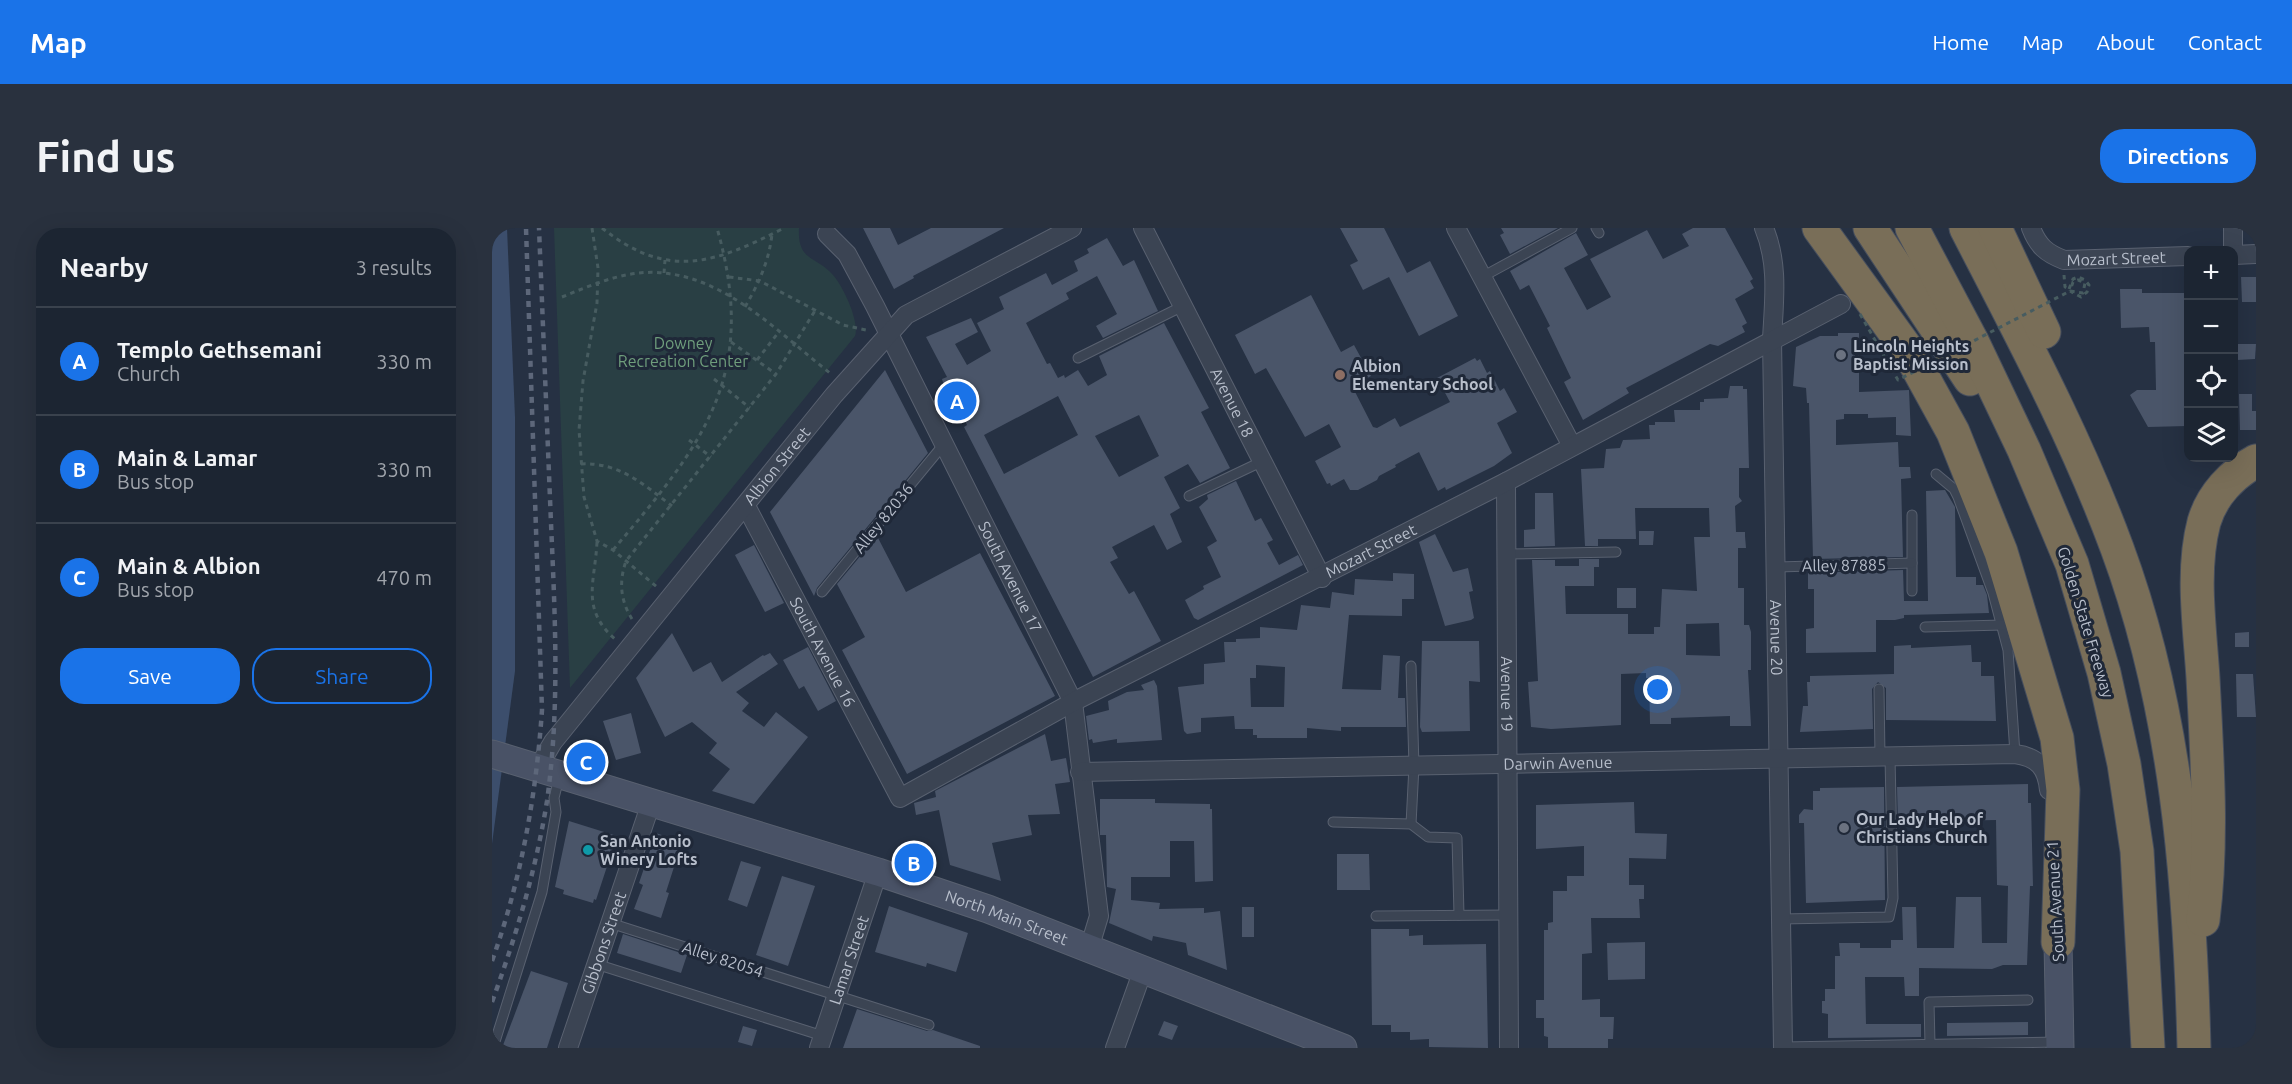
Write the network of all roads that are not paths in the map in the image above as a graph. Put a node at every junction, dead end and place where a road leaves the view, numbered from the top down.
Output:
1 (1072, 228) edge
2 (1143, 228) edge
3 (1456, 228) edge
4 (1572, 228) edge
5 (1764, 228) edge
6 (1819, 228) edge
7 (1870, 228) edge
8 (1912, 228) edge
9 (1965, 228) edge
10 (1995, 228) edge
11 (2031, 228) edge
12 (2233, 228) edge
13 (828, 231) edge
14 (2233, 246) edge
15 (2238, 253) edge
16 (2256, 254) edge
17 (2184, 256) edge
18 (1482, 277) junction
19 (1841, 304) dead end
20 (1183, 306) junction
21 (889, 334) junction
22 (1772, 339) junction
23 (1078, 358) dead end
24 (2072, 435) junction
25 (944, 444) junction
26 (1572, 446) junction
27 (2024, 450) junction
28 (1263, 460) junction
29 (2256, 461) edge
30 (1936, 474) dead end
31 (1506, 482) junction
32 (1189, 496) dead end
33 (746, 506) junction
34 (1912, 514) dead end
35 (1616, 552) dead end
36 (1507, 554) junction
37 (1912, 563) junction
38 (1775, 567) junction
39 (1322, 578) junction
40 (1912, 591) dead end
41 (822, 592) dead end
42 (2002, 625) junction
43 (1925, 627) dead end
44 (1410, 666) dead end
45 (1879, 688) dead end
46 (1073, 702) junction
47 (492, 754) edge
48 (2015, 754) junction
49 (1885, 757) junction
50 (1777, 759) junction
51 (2035, 759) joint
52 (1508, 765) junction
53 (1414, 766) junction
54 (541, 770) junction
55 (1080, 772) junction
56 (900, 798) joint
57 (651, 803) junction
58 (1333, 822) dead end
59 (1411, 824) junction
60 (878, 872) junction
61 (1459, 915) junction
62 (1509, 915) junction
63 (1376, 916) dead end
64 (1781, 919) junction
65 (610, 923) junction
66 (2058, 942) junction
67 (1089, 949) junction
68 (596, 964) junction
69 (1143, 970) junction
70 (837, 995) junction
71 (2028, 1000) dead end
72 (2193, 1006) junction
73 (929, 1025) dead end
74 (821, 1042) edge
75 (1930, 1044) junction
76 (2060, 1045) edge
77 (1783, 1047) edge
78 (493, 1048) edge
79 (568, 1048) edge
80 (1115, 1048) edge
81 (1343, 1048) edge
82 (1509, 1048) edge
83 (2148, 1048) edge
84 (2194, 1048) edge

1 - 21 street, Albion Street
2 - 20 street, Avenue 18
3 - 18 street
4 - 18 lane
5 - 22 street, Avenue 20
6 - 66 highway
7 - 27 highway
8 - 27 highway, Golden State Freeway
9 - 24 highway
10 - 24 highway
11 - 17 street, Mozart Street
12 - 14 street
13 - 21 street, South Avenue 17
15 - 16 street
18 - 26 street
19 - 22 street, Mozart Street
20 - 23 lane
20 - 28 street, Avenue 18
21 - 25 street, South Avenue 17
21 - 33 street, Albion Street
22 - 26 street, Mozart Street
22 - 38 street, Avenue 20
24 - 72 highway
25 - 41 lane, Alley 82036
25 - 46 street, South Avenue 17
26 - 31 street, Mozart Street
27 - 83 highway, Golden State Freeway
28 - 32 lane
28 - 39 street, Avenue 18
29 - 72 highway
30 - 42 lane
31 - 36 street, Avenue 19
31 - 39 street, Mozart Street
33 - 54 street, Albion Street
33 - 56 street, South Avenue 16
34 - 37 lane
35 - 36 lane
36 - 52 street, Avenue 19
37 - 38 lane, Alley 87885
37 - 40 lane
38 - 50 street, Avenue 20
39 - 46 street, Mozart Street
42 - 43 lane
42 - 48 lane
44 - 53 lane
45 - 49 lane
46 - 55 street, South Avenue 17
46 - 56 street, Mozart Street
47 - 54 main road, North Main Street
48 - 49 street, Darwin Avenue
48 - 51 street, Darwin Avenue
49 - 50 street, Darwin Avenue
49 - 64 lane
50 - 52 street, Darwin Avenue
50 - 64 street, Avenue 20
51 - 66 street, South Avenue 21
52 - 53 street, Darwin Avenue
52 - 62 street, Avenue 19
53 - 55 street, Darwin Avenue
53 - 59 lane
54 - 57 main road, North Main Street
54 - 78 lane
55 - 67 street, South Avenue 17
57 - 60 main road, North Main Street
57 - 65 street, Gibbons Street
58 - 59 lane
59 - 61 lane
60 - 67 main road, North Main Street
60 - 70 street, Lamar Street
61 - 62 lane
61 - 63 lane
62 - 82 street, Avenue 19
64 - 77 street, Avenue 20
65 - 68 street, Gibbons Street
65 - 70 lane, Alley 82054
66 - 76 main road, South Avenue 21
67 - 69 main road, North Main Street
68 - 74 lane
68 - 79 street, Gibbons Street
69 - 80 street
69 - 81 main road, North Main Street
70 - 73 lane, Alley 82054
70 - 74 street, Lamar Street
71 - 75 lane
72 - 84 highway
75 - 76 lane
75 - 77 lane

